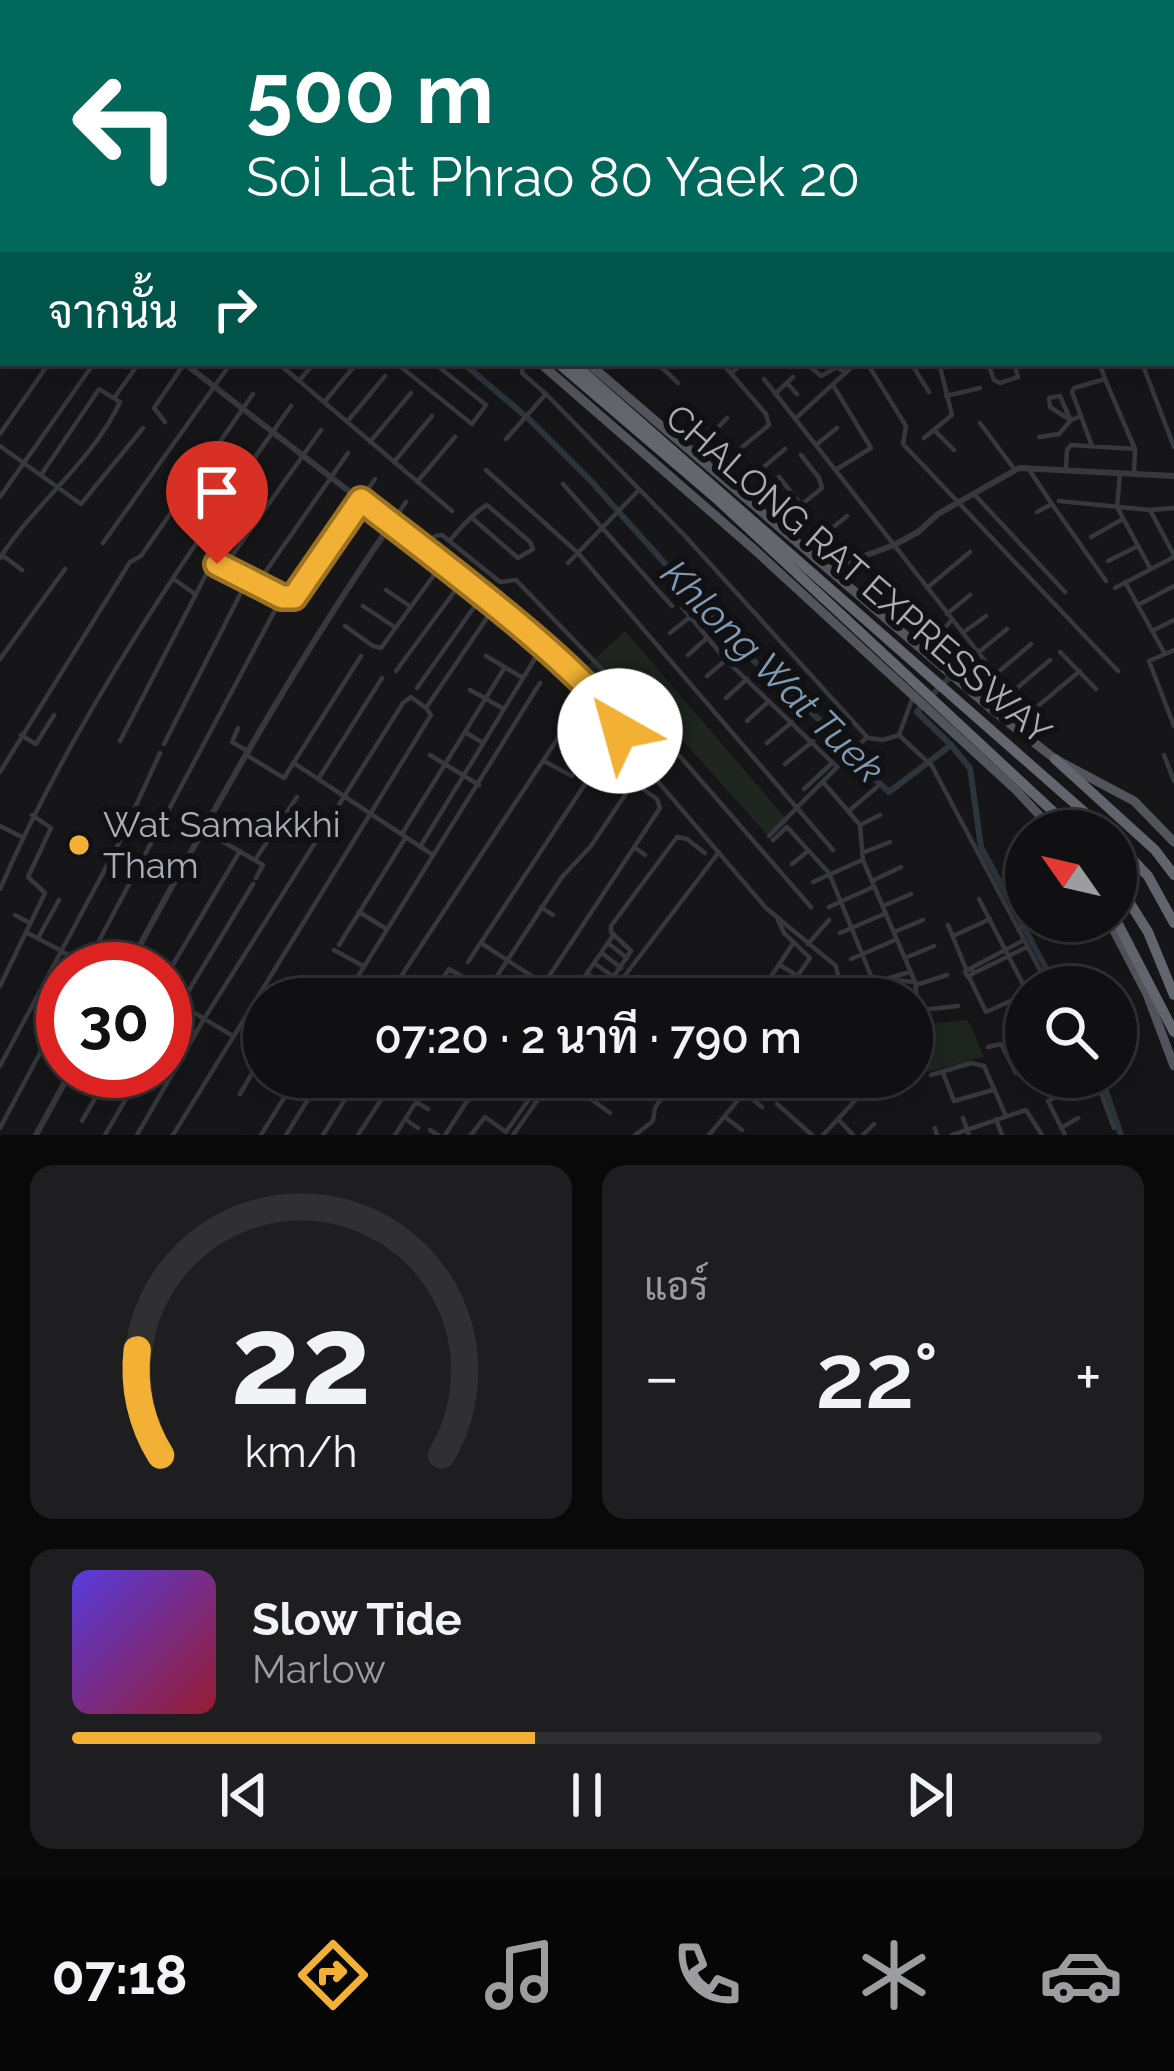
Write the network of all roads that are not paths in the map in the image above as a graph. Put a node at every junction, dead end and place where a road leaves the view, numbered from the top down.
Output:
1 (47, 366) edge
2 (92, 366) edge
3 (137, 366) edge
4 (183, 366) edge
5 (189, 366) edge
6 (229, 366) edge
7 (282, 366) edge
8 (312, 366) edge
9 (354, 366) edge
10 (400, 366) edge
11 (438, 366) edge
12 (522, 366) edge
13 (543, 366) edge
14 (562, 366) edge
15 (575, 366) edge
16 (591, 366) edge
17 (659, 366) edge
18 (726, 366) edge
19 (739, 366) edge
20 (809, 366) edge
21 (853, 366) edge
22 (869, 366) edge
23 (913, 366) edge
24 (940, 366) edge
25 (989, 366) edge
26 (1015, 366) edge
27 (1100, 366) edge
28 (1143, 366) edge
29 (733, 372) junction
30 (846, 373) junction
31 (385, 376) dead end
32 (793, 377) dead end
33 (1105, 379) junction
34 (764, 380) dead end
35 (299, 381) junction
36 (678, 382) dead end
37 (787, 383) junction
38 (833, 385) junction
39 (214, 386) junction
40 (980, 388) dead end
41 (929, 392) dead end
42 (411, 393) dead end
43 (254, 394) dead end
44 (546, 394) junction
45 (776, 394) junction
46 (797, 394) dead end
47 (946, 396) junction
48 (114, 398) junction
49 (324, 402) junction
50 (291, 406) dead end
51 (244, 409) junction
52 (432, 416) dead end
53 (1081, 416) junction
54 (728, 418) dead end
55 (795, 419) junction
56 (165, 422) dead end
57 (347, 422) junction
58 (980, 423) dead end
59 (142, 428) dead end
60 (837, 428) dead end
61 (321, 430) dead end
62 (934, 430) junction
63 (273, 432) junction
64 (0, 434) edge
65 (455, 437) dead end
66 (1039, 437) dead end
67 (924, 438) dead end
68 (506, 439) dead end
69 (370, 442) junction
70 (704, 442) junction
71 (0, 446) edge
72 (816, 446) junction
73 (1092, 446) junction
74 (1174, 447) edge
75 (785, 449) dead end
76 (1135, 449) junction
77 (688, 450) junction
78 (954, 450) dead end
79 (348, 453) dead end
80 (303, 455) junction
81 (801, 455) dead end
82 (394, 462) junction
83 (24, 463) junction
84 (1027, 466) junction
85 (1066, 468) junction
86 (710, 469) junction
87 (486, 470) dead end
88 (835, 470) junction
89 (1015, 470) junction
90 (1120, 472) junction
91 (1134, 473) junction
92 (41, 475) junction
93 (1174, 476) edge
94 (332, 477) junction
95 (779, 477) dead end
96 (375, 479) dead end
97 (417, 482) junction
98 (563, 484) dead end
99 (60, 489) junction
100 (640, 489) junction
101 (735, 492) junction
102 (974, 494) junction
103 (0, 497) edge
104 (361, 500) junction
105 (406, 502) dead end
106 (1055, 503) junction
107 (957, 504) junction
108 (801, 506) junction
109 (1117, 507) junction
110 (1174, 508) edge
111 (1150, 510) junction
112 (452, 511) dead end
113 (1037, 512) dead end
114 (848, 516) dead end
115 (472, 518) junction
116 (1124, 519) junction
117 (391, 524) junction
118 (776, 526) junction
119 (604, 528) junction
120 (1091, 537) dead end
121 (450, 541) junction
122 (103, 543) dead end
123 (894, 545) junction
124 (1138, 545) junction
125 (423, 549) junction
126 (804, 551) junction
127 (970, 552) dead end
128 (578, 553) junction
129 (1, 556) edge
130 (1174, 556) edge
131 (1108, 561) dead end
132 (568, 563) dead end
133 (442, 564) junction
134 (821, 566) junction
135 (224, 567) junction
136 (65, 568) dead end
137 (1150, 568) junction
138 (22, 570) dead end
139 (173, 579) junction
140 (248, 579) junction
141 (463, 580) junction
142 (1106, 581) dead end
143 (1125, 582) junction
144 (257, 584) junction
145 (1174, 586) edge
146 (927, 588) junction
147 (1115, 588) dead end
148 (386, 590) dead end
149 (1065, 592) dead end
150 (195, 594) junction
151 (970, 595) dead end
152 (482, 596) junction
153 (282, 597) junction
154 (1138, 605) junction
155 (363, 606) dead end
156 (495, 606) junction
157 (672, 606) dead end
158 (411, 607) junction
159 (682, 608) dead end
160 (690, 616) junction
161 (986, 616) dead end
162 (950, 617) junction
163 (1174, 620) edge
164 (834, 624) junction
165 (345, 626) dead end
166 (892, 626) junction
167 (396, 628) junction
168 (1007, 628) dead end
169 (1152, 631) junction
170 (964, 632) junction
171 (670, 633) dead end
172 (707, 638) junction
173 (934, 638) junction
174 (1031, 644) dead end
175 (542, 647) junction
176 (919, 648) junction
177 (1174, 650) edge
178 (980, 652) junction
179 (1060, 652) dead end
180 (1165, 654) junction
181 (688, 655) dead end
182 (867, 655) junction
183 (361, 656) dead end
184 (486, 656) dead end
185 (0, 659) edge
186 (726, 659) junction
187 (1051, 660) dead end
188 (960, 662) dead end
189 (505, 667) junction
190 (396, 671) dead end
191 (1080, 671) junction
192 (1118, 671) dead end
193 (994, 675) junction
194 (707, 676) dead end
195 (382, 678) dead end
196 (523, 678) junction
197 (747, 679) junction
198 (540, 683) dead end
199 (417, 688) dead end
200 (1096, 689) dead end
201 (470, 690) dead end
202 (590, 690) junction
203 (624, 692) dead end
204 (1010, 694) junction
205 (485, 698) junction
206 (726, 698) dead end
207 (630, 699) dead end
208 (769, 701) junction
209 (920, 702) junction
210 (1169, 702) edge
211 (426, 708) junction
212 (504, 709) junction
213 (54, 715) dead end
214 (1027, 715) junction
215 (645, 716) junction
216 (747, 721) dead end
217 (792, 722) junction
218 (1036, 726) dead end
219 (1174, 726) edge
220 (238, 728) dead end
221 (465, 732) junction
222 (21, 735) junction
223 (898, 736) junction
224 (868, 737) junction
225 (621, 738) junction
226 (120, 741) dead end
227 (813, 741) junction
228 (483, 743) junction
229 (767, 743) dead end
230 (164, 744) dead end
231 (160, 753) dead end
232 (248, 754) junction
233 (430, 755) dead end
234 (1164, 755) dead end
235 (1055, 759) junction
236 (544, 761) junction
237 (603, 761) junction
238 (838, 761) junction
239 (294, 763) junction
240 (446, 764) junction
241 (785, 764) dead end
242 (0, 772) edge
243 (464, 774) junction
244 (572, 776) dead end
245 (319, 778) junction
246 (1174, 781) edge
247 (633, 783) junction
248 (824, 783) junction
249 (479, 785) junction
250 (877, 787) dead end
251 (804, 789) dead end
252 (345, 796) junction
253 (297, 797) dead end
254 (800, 809) junction
255 (1032, 810) edge
256 (1052, 810) edge
257 (1082, 810) edge
258 (850, 811) junction
259 (371, 813) junction
260 (32, 815) junction
261 (880, 815) dead end
262 (860, 825) junction
263 (0, 826) edge
264 (203, 830) junction
265 (404, 836) junction
266 (22, 837) junction
267 (890, 842) dead end
268 (1174, 842) edge
269 (420, 847) junction
270 (634, 847) junction
271 (240, 850) junction
272 (833, 850) dead end
273 (808, 851) junction
274 (718, 852) junction
275 (705, 853) dead end
276 (433, 855) junction
277 (645, 855) dead end
278 (863, 856) junction
279 (256, 860) junction
280 (792, 864) dead end
281 (1137, 864) edge
282 (902, 868) dead end
283 (4, 870) edge
284 (830, 873) junction
285 (1174, 875) edge
286 (812, 882) dead end
287 (873, 884) junction
288 (0, 889) edge
289 (1005, 891) edge
290 (911, 894) dead end
291 (980, 898) dead end
292 (59, 900) dead end
293 (842, 901) junction
294 (541, 907) junction
295 (811, 907) dead end
296 (829, 907) dead end
297 (885, 909) junction
298 (359, 912) junction
299 (1137, 914) edge
300 (15, 915) dead end
301 (553, 915) dead end
302 (778, 920) junction
303 (829, 920) dead end
304 (923, 920) dead end
305 (990, 920) junction
306 (30, 923) junction
307 (1174, 923) edge
308 (948, 925) dead end
309 (386, 928) junction
310 (854, 928) junction
311 (25, 932) junction
312 (840, 934) dead end
313 (614, 935) junction
314 (895, 936) junction
315 (952, 936) junction
316 (38, 938) junction
317 (45, 942) edge
318 (66, 942) edge
319 (99, 942) edge
320 (143, 942) edge
321 (186, 942) edge
322 (794, 942) junction
323 (1122, 942) edge
324 (1124, 942) edge
325 (608, 943) junction
326 (1026, 943) joint
327 (481, 944) junction
328 (808, 944) junction
329 (934, 946) dead end
330 (601, 953) junction
331 (864, 953) junction
332 (1007, 953) junction
333 (628, 958) junction
334 (905, 958) junction
335 (507, 959) junction
336 (851, 959) dead end
337 (468, 962) dead end
338 (594, 963) junction
339 (780, 965) junction
340 (1013, 966) edge
341 (1038, 966) edge
342 (363, 967) junction
343 (621, 968) junction
344 (910, 972) junction
345 (970, 972) junction
346 (587, 973) junction
347 (947, 975) dead end
348 (614, 977) joint
349 (799, 977) joint
350 (269, 978) edge
351 (356, 978) edge
352 (400, 978) edge
353 (495, 978) edge
354 (535, 978) edge
355 (548, 978) edge
356 (584, 978) edge
357 (593, 978) edge
358 (623, 978) edge
359 (771, 978) edge
360 (839, 978) edge
361 (872, 978) edge
362 (895, 978) edge
363 (913, 978) edge
364 (933, 978) edge
365 (192, 984) edge
366 (0, 986) edge
367 (1174, 995) edge
368 (36, 998) edge
369 (1005, 1002) edge
370 (958, 1006) dead end
371 (933, 1009) edge
372 (192, 1012) edge
373 (204, 1019) junction
374 (243, 1020) edge
375 (1174, 1032) edge
376 (233, 1036) junction
377 (988, 1047) dead end
378 (1005, 1052) edge
379 (36, 1061) edge
380 (0, 1066) edge
381 (1174, 1066) edge
382 (943, 1072) junction
383 (933, 1074) edge
384 (243, 1087) edge
385 (994, 1089) junction
386 (239, 1094) dead end
387 (56, 1098) edge
388 (95, 1098) edge
389 (126, 1098) edge
390 (284, 1098) edge
391 (309, 1098) edge
392 (346, 1098) edge
393 (384, 1098) edge
394 (419, 1098) edge
395 (468, 1098) edge
396 (539, 1098) edge
397 (588, 1098) edge
398 (661, 1098) edge
399 (741, 1098) edge
400 (751, 1098) edge
401 (858, 1098) edge
402 (1053, 1098) edge
403 (1103, 1098) edge
404 (529, 1099) edge
405 (416, 1102) junction
406 (777, 1104) dead end
407 (762, 1107) dead end
408 (428, 1109) dead end
409 (610, 1113) dead end
410 (1006, 1115) junction
411 (724, 1117) junction
412 (963, 1118) dead end
413 (1078, 1118) dead end
414 (405, 1119) junction
415 (996, 1119) junction
416 (839, 1120) junction
417 (82, 1121) dead end
418 (874, 1124) dead end
419 (418, 1127) dead end
420 (0, 1128) edge
421 (1114, 1128) dead end
422 (430, 1130) dead end
423 (742, 1130) dead end
424 (1063, 1131) edge
425 (968, 1132) edge
426 (363, 1133) edge
427 (507, 1134) edge
428 (1039, 1134) edge
429 (36, 1135) edge
430 (105, 1135) edge
431 (137, 1135) edge
432 (172, 1135) edge
433 (261, 1135) edge
434 (286, 1135) edge
435 (323, 1135) edge
436 (395, 1135) edge
437 (442, 1135) edge
438 (471, 1135) edge
439 (634, 1135) edge
440 (709, 1135) edge
441 (812, 1135) edge
442 (823, 1135) edge
443 (853, 1135) edge
444 (863, 1135) edge
445 (952, 1135) edge
446 (1002, 1135) edge

1 - 64 street
2 - 83 street
3 - 48 street
4 - 56 street
5 - 39 street
6 - 39 street
7 - 35 street
8 - 35 street
9 - 49 street
10 - 11 street
12 - 44 street
13 - 164 main road
14 - 256 highway, CHALONG RAT EXPRESSWAY
15 - 257 highway, CHALONG RAT EXPRESSWAY
16 - 77 main road
17 - 36 street
18 - 29 street
19 - 29 street
20 - 30 street
21 - 30 street
22 - 107 street
23 - 41 street
24 - 47 street
25 - 26 street
27 - 33 street
28 - 74 street
29 - 86 street
30 - 38 street
31 - 57 street
32 - 37 street
33 - 53 street
33 - 76 street
34 - 45 street
35 - 49 street
37 - 45 street
37 - 46 street
38 - 55 street
38 - 88 street
39 - 51 street
39 - 122 street
40 - 47 street
42 - 69 street
43 - 51 street
44 - 68 street
44 - 100 street
45 - 55 street
47 - 62 street
48 - 92 street
48 - 99 street
49 - 57 street
50 - 63 street
51 - 63 street
51 - 222 street
52 - 82 street
53 - 66 street
53 - 73 street
54 - 70 street
55 - 72 street
57 - 69 street
58 - 89 street
59 - 99 street
60 - 72 street
61 - 80 street
62 - 67 street
62 - 78 street
63 - 80 street
63 - 139 street
65 - 97 street
69 - 82 street
70 - 77 street
70 - 86 street
71 - 83 street
72 - 88 street
73 - 76 street
73 - 85 street
75 - 101 street
76 - 91 street
77 - 86 main road
79 - 94 street
80 - 94 street
80 - 135 street
81 - 108 street
82 - 97 street
83 - 92 street
83 - 103 street
84 - 85 street
84 - 89 street
84 - 106 street
85 - 90 street
86 - 101 main road
87 - 128 street
88 - 123 street
89 - 102 street
90 - 91 street
90 - 109 street
91 - 93 street
92 - 99 street
94 - 104 street
94 - 144 street
95 - 108 street
96 - 104 street
97 - 112 street
98 - 119 street
99 - 129 street
100 - 119 street
100 - 224 street
101 - 118 main road
102 - 107 street
102 - 149 street
104 - 117 street
104 - 153 street
105 - 117 street
106 - 109 street
106 - 113 street
106 - 142 street
107 - 123 street
107 - 192 street
108 - 118 street
109 - 111 street
109 - 116 street
110 - 111 street
111 - 130 street
114 - 126 street
115 - 115 street
115 - 121 street
116 - 120 street
116 - 124 street
117 - 125 street
117 - 232 street
118 - 126 main road
119 - 128 street
119 - 157 street
121 - 125 street
121 - 203 street
123 - 134 street
123 - 146 street
124 - 131 street
124 - 137 street
125 - 133 street
126 - 134 main road
127 - 146 street
128 - 132 street
128 - 254 street
129 - 138 street
130 - 137 street
133 - 141 street
133 - 158 street
134 - 164 main road
134 - 166 main road
135 - 140 street
135 - 150 street
136 - 185 street
137 - 143 street
139 - 150 street
139 - 260 street
140 - 144 street
140 - 230 street
141 - 152 street
141 - 190 street
143 - 147 street
143 - 154 street
144 - 153 street
145 - 154 street
146 - 162 street
148 - 158 street
150 - 226 street
151 - 162 street
152 - 156 street
152 - 199 street
153 - 319 street
154 - 169 street
155 - 167 street
156 - 175 street
156 - 211 street
158 - 167 street
159 - 160 street
160 - 171 street
160 - 172 street
161 - 170 street
162 - 170 street
162 - 173 street
163 - 169 street
164 - 182 main road
165 - 167 street
166 - 176 main road
166 - 182 main road
168 - 178 street
169 - 180 street
170 - 178 street
172 - 181 street
172 - 186 street
173 - 176 street
173 - 188 street
174 - 193 street
175 - 196 street
175 - 202 street
176 - 235 main road
177 - 180 street
178 - 193 street
179 - 191 street
180 - 210 street
182 - 209 main road
183 - 239 street
184 - 189 street
186 - 194 street
186 - 197 street
187 - 204 street
189 - 196 street
189 - 205 street
191 - 200 street
191 - 214 street
193 - 204 street
195 - 245 street
196 - 212 street
197 - 206 street
197 - 208 street
198 - 249 street
201 - 205 street
202 - 225 street
202 - 236 street
204 - 214 street
205 - 212 street
205 - 221 street
207 - 215 street
208 - 216 street
208 - 217 street
209 - 223 street
209 - 255 main road
210 - 219 street
211 - 252 street
211 - 259 street
212 - 228 street
213 - 222 street
214 - 218 street
215 - 225 street
215 - 295 street
217 - 227 street
217 - 229 street
220 - 232 street
221 - 228 street
221 - 240 street
222 - 242 street
223 - 224 street
223 - 289 street
224 - 238 street
225 - 237 street
225 - 274 street
227 - 238 street
227 - 241 street
228 - 243 street
231 - 318 street
232 - 239 street
232 - 264 street
233 - 240 street
234 - 246 street
235 - 268 main road
235 - 285 highway
236 - 244 street
236 - 352 street
237 - 247 street
237 - 327 street
238 - 248 street
238 - 251 street
239 - 245 street
240 - 243 street
240 - 265 street
243 - 249 street
243 - 269 street
245 - 252 street
247 - 270 street
247 - 294 street
248 - 254 street
248 - 258 street
249 - 276 street
250 - 258 street
252 - 259 street
252 - 373 street
253 - 279 street
254 - 272 street
254 - 273 street
258 - 262 street
259 - 265 street
259 - 350 street
260 - 266 street
260 - 306 street
261 - 262 street
262 - 278 street
263 - 266 street
264 - 271 street
264 - 320 street
265 - 269 street
265 - 298 street
266 - 283 street
267 - 278 street
269 - 276 street
270 - 277 street
270 - 355 street
271 - 279 street
271 - 321 street
273 - 280 street
273 - 284 street
274 - 302 street
274 - 358 street
275 - 313 street
276 - 309 street
278 - 284 street
278 - 287 street
279 - 365 street
281 - 307 highway
282 - 287 street
283 - 288 street
284 - 286 street
284 - 293 street
287 - 293 street
287 - 297 street
290 - 297 street
291 - 305 street
292 - 316 street
293 - 296 street
293 - 310 street
294 - 301 street
294 - 335 street
297 - 310 street
297 - 314 street
298 - 309 street
298 - 342 street
299 - 367 highway
300 - 306 street
302 - 322 street
302 - 328 street
303 - 328 street
304 - 314 street
305 - 315 street
305 - 332 street
306 - 311 street
308 - 315 street
309 - 342 street
310 - 312 street
310 - 331 street
311 - 316 street
311 - 366 street
313 - 325 street
313 - 333 street
314 - 331 street
314 - 334 street
315 - 345 street
316 - 317 street
322 - 339 street
322 - 349 street
323 - 381 main road
324 - 375 highway
325 - 330 street
325 - 333 street
326 - 332 street
326 - 341 street
327 - 335 street
327 - 337 street
328 - 360 street
329 - 334 street
330 - 338 street
330 - 343 street
331 - 336 street
331 - 361 street
332 - 340 street
332 - 345 street
333 - 343 street
334 - 344 street
335 - 353 street
335 - 354 street
338 - 346 street
338 - 348 street
339 - 349 street
339 - 359 street
342 - 351 street
343 - 348 street
344 - 362 street
344 - 363 street
345 - 369 street
346 - 356 street
346 - 357 street
347 - 364 street
368 - 380 street
370 - 371 street
372 - 373 street
373 - 376 street
373 - 431 street
374 - 376 street
376 - 432 street
377 - 378 street
379 - 420 street
382 - 383 street
382 - 385 street
382 - 385 street
384 - 386 street
385 - 410 street
387 - 429 street
388 - 417 street
389 - 430 street
390 - 433 street
391 - 434 street
392 - 435 street
393 - 426 street
394 - 405 street
395 - 437 street
396 - 427 street
397 - 409 street
398 - 439 street
399 - 411 street
400 - 407 street
401 - 416 street
402 - 424 street
403 - 421 street
404 - 427 street
405 - 408 street
405 - 414 street
406 - 441 street
410 - 415 street
410 - 428 street
411 - 423 street
411 - 440 street
412 - 425 street
413 - 424 street
414 - 419 street
414 - 436 street
415 - 425 street
415 - 446 street
416 - 442 street
416 - 443 street
418 - 444 street
422 - 437 street
425 - 445 street
427 - 438 street

